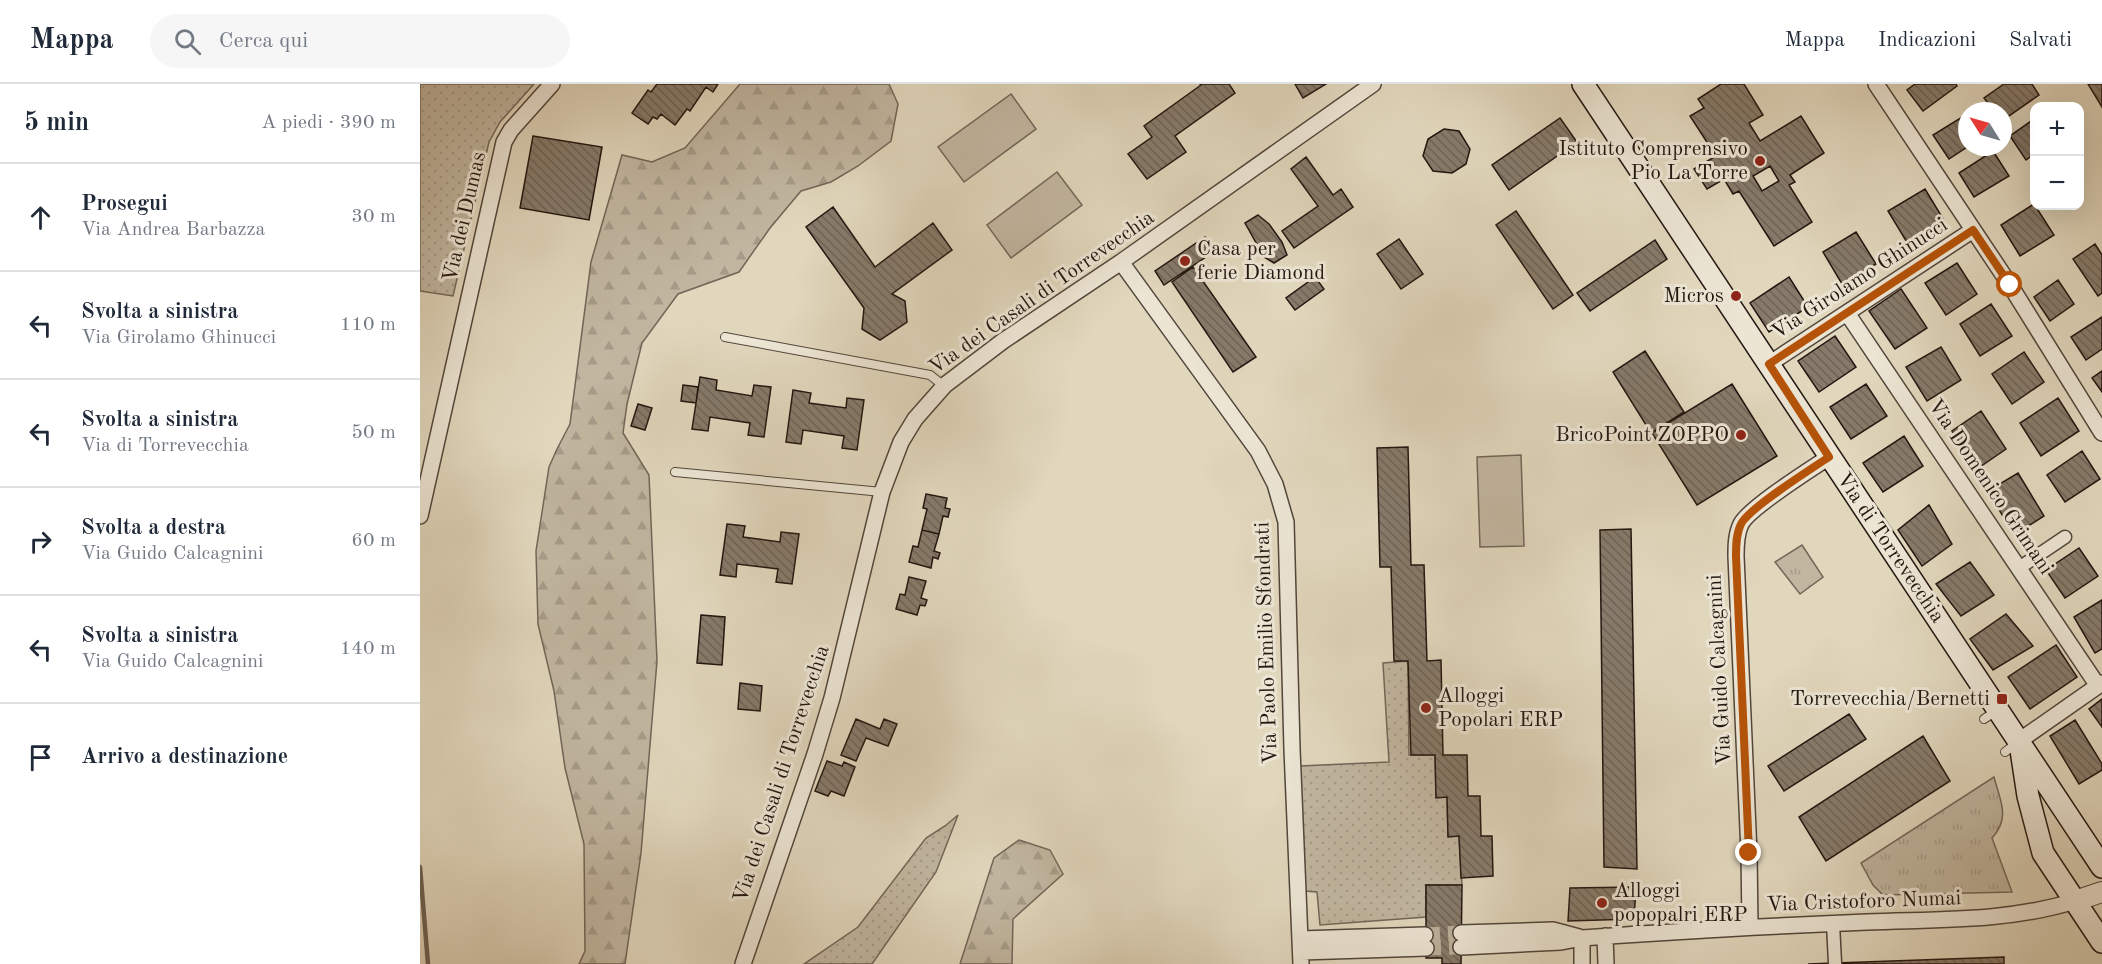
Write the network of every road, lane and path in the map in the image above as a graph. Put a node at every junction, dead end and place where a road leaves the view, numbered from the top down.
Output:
1 (552, 84) edge
2 (1373, 84) edge
3 (1583, 84) edge
4 (1876, 84) edge
5 (1973, 230) junction
6 (1121, 262) junction
7 (1847, 313) junction
8 (724, 337) dead end
9 (1769, 364) junction
10 (944, 386) junction
11 (2102, 434) edge
12 (1829, 457) junction
13 (675, 472) dead end
14 (882, 492) junction
15 (420, 516) edge
16 (2065, 537) dead end
17 (2019, 568) junction
18 (2100, 684) edge
19 (2012, 747) junction
20 (2102, 867) edge
21 (2102, 892) edge
22 (2075, 901) junction
23 (1833, 924) junction
24 (1750, 927) junction
25 (1605, 936) junction
26 (1582, 938) junction
27 (1461, 940) tunnel mouth
28 (1426, 941) tunnel mouth
29 (2102, 942) edge
30 (1301, 952) edge
31 (1835, 963) edge
32 (742, 964) edge
33 (1582, 964) edge
34 (1606, 964) edge

1 - 15 street, Via dei Dumas
2 - 6 street, Via dei Casali di Torrevecchia
3 - 9 main road, Via di Torrevecchia
4 - 5 street
5 - 7 street, Via Girolamo Ghinucci
5 - 11 street
6 - 10 street, Via dei Casali di Torrevecchia
6 - 30 street, Via Paolo Emilio Sfondrati
7 - 9 street, Via Girolamo Ghinucci
7 - 17 street, Via Domenico Grimani
8 - 10 lane
9 - 12 main road, Via di Torrevecchia
10 - 14 street, Via dei Casali di Torrevecchia
12 - 19 main road, Via di Torrevecchia
12 - 24 street, Via Guido Calcagnini
13 - 14 lane
14 - 32 street, Via dei Casali di Torrevecchia
16 - 17 street
17 - 18 street, Via Domenico Grimani
18 - 19 street
19 - 20 main road, Via di Torrevecchia
19 - 22 main road, Via di Torrevecchia
21 - 22 street
22 - 23 street, Via Cristoforo Numai
22 - 29 main road, Via di Torrevecchia
23 - 24 street, Via Cristoforo Numai
23 - 31 street
24 - 25 street, Via Cristoforo Numai
25 - 26 street, Via Cristoforo Numai
25 - 34 street
26 - 27 street, Via Cristoforo Numai
26 - 33 street
28 - 30 street

